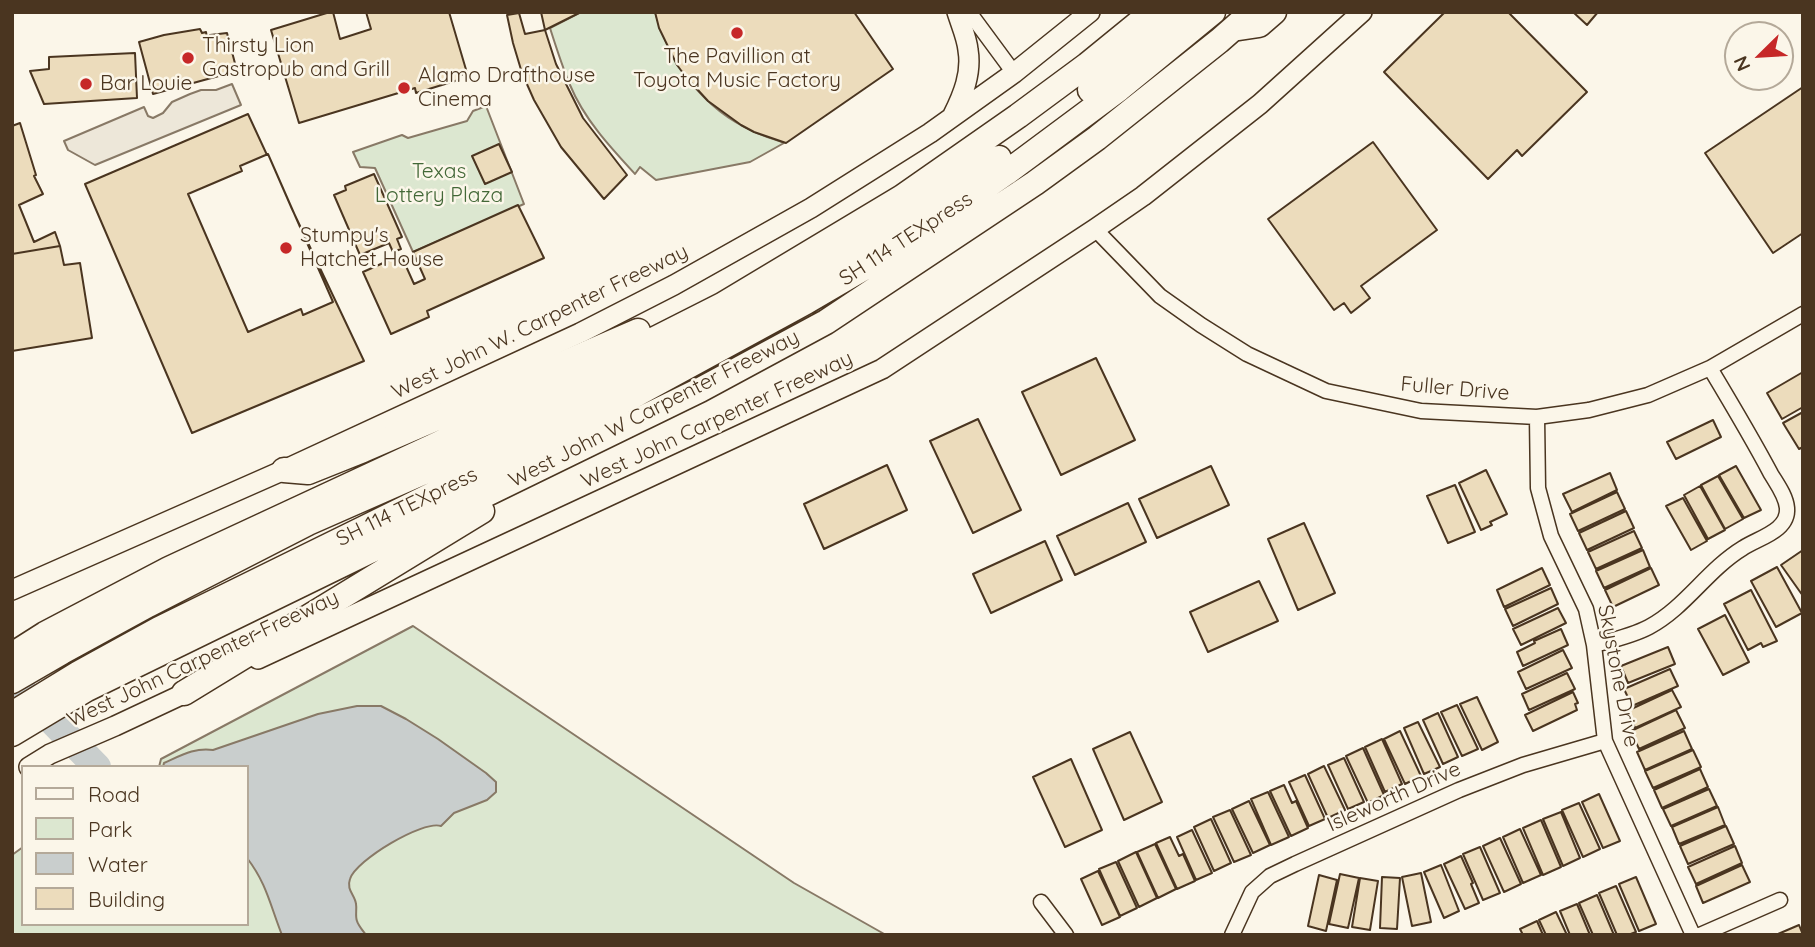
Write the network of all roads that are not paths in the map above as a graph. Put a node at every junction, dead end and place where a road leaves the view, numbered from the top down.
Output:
1 (957, 12) edge
2 (969, 12) edge
3 (1090, 12) edge
4 (1152, 12) edge
5 (1184, 12) edge
6 (1213, 12) edge
7 (1252, 12) edge
8 (1274, 12) edge
9 (1362, 12) edge
10 (1232, 29) junction
11 (1014, 73) junction
12 (953, 116) junction
13 (1095, 229) junction
14 (722, 305) junction
15 (1803, 314) edge
16 (1710, 368) junction
17 (1537, 417) junction
18 (604, 436) junction
19 (284, 470) junction
20 (12, 590) edge
21 (53, 643) junction
22 (1594, 645) junction
23 (12, 655) edge
24 (12, 681) edge
25 (83, 681) junction
26 (184, 693) junction
27 (18, 723) edge
28 (1605, 741) junction
29 (32, 765) edge
30 (1780, 900) dead end
31 (1041, 902) dead end
32 (1066, 935) edge
33 (1232, 935) edge
34 (1693, 935) edge
35 (1700, 935) edge

1 - 12 main road
2 - 11 street
3 - 11 main road, West John W. Carpenter Freeway
4 - 14 highway
5 - 21 highway, SH 114 TEXpress
6 - 25 highway, SH 114 TEXpress
7 - 10 highway, West John W Carpenter Freeway
8 - 10 highway
9 - 13 main road, West John Carpenter Freeway
10 - 18 highway, West John W Carpenter Freeway
11 - 12 main road, West John W. Carpenter Freeway
12 - 19 main road, West John W. Carpenter Freeway
13 - 17 street, Fuller Drive
13 - 26 main road, West John Carpenter Freeway
14 - 19 highway
14 - 21 highway
15 - 16 street, Fuller Drive
16 - 17 street, Fuller Drive
16 - 22 street
17 - 22 street, Skystone Drive
18 - 25 highway, West John W Carpenter Freeway
18 - 26 highway
19 - 20 main road, West John W. Carpenter Freeway
21 - 23 highway
21 - 24 highway, SH 114 TEXpress
22 - 28 street, Skystone Drive
25 - 27 highway, West John W Carpenter Freeway
26 - 29 main road, West John Carpenter Freeway
28 - 33 street, Isleworth Drive
28 - 34 street, Skystone Drive
30 - 35 street
31 - 32 street

